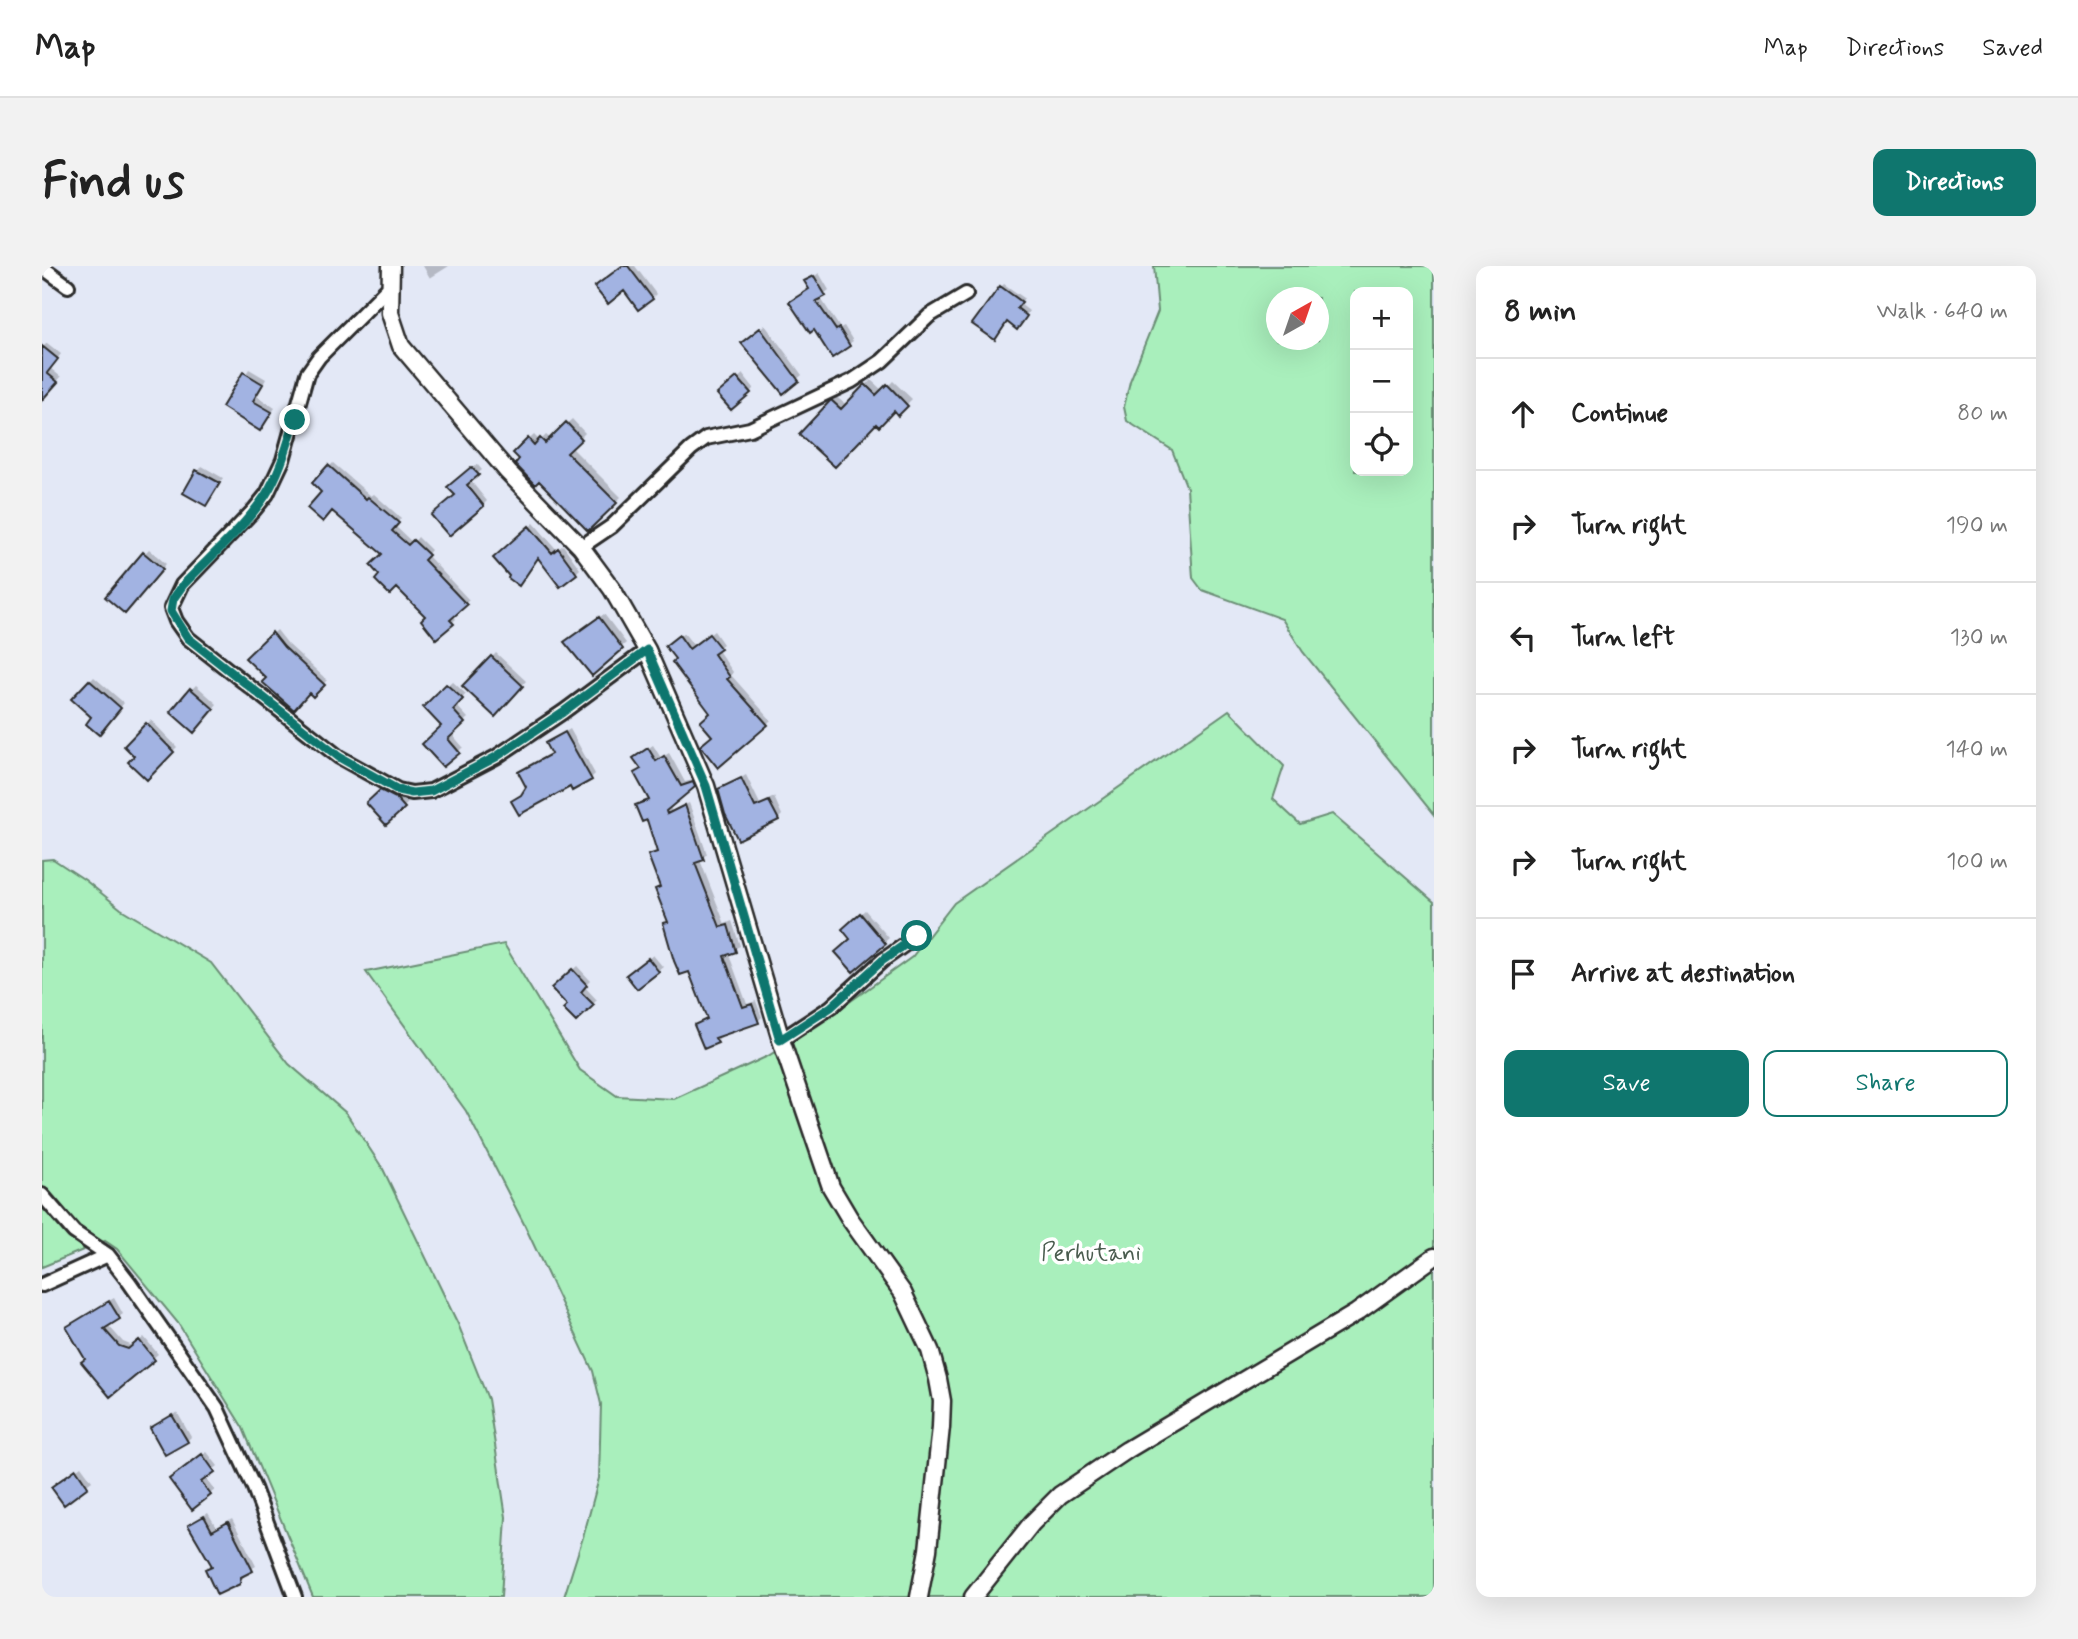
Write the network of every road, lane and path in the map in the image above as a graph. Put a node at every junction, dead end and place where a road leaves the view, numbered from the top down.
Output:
1 (391, 266) edge
2 (42, 267) edge
3 (68, 286) dead end
4 (390, 286) junction
5 (966, 294) dead end
6 (581, 548) junction
7 (647, 650) junction
8 (917, 936) dead end
9 (780, 1040) junction
10 (42, 1195) edge
11 (108, 1255) junction
12 (1434, 1257) edge
13 (42, 1285) edge
14 (295, 1597) edge
15 (919, 1597) edge
16 (973, 1597) edge

1 - 4 street
2 - 3 street
4 - 6 street
4 - 7 street
5 - 6 street
6 - 7 street
7 - 9 street
8 - 9 street
9 - 15 street
10 - 11 street
11 - 13 street
11 - 14 street
12 - 16 street

